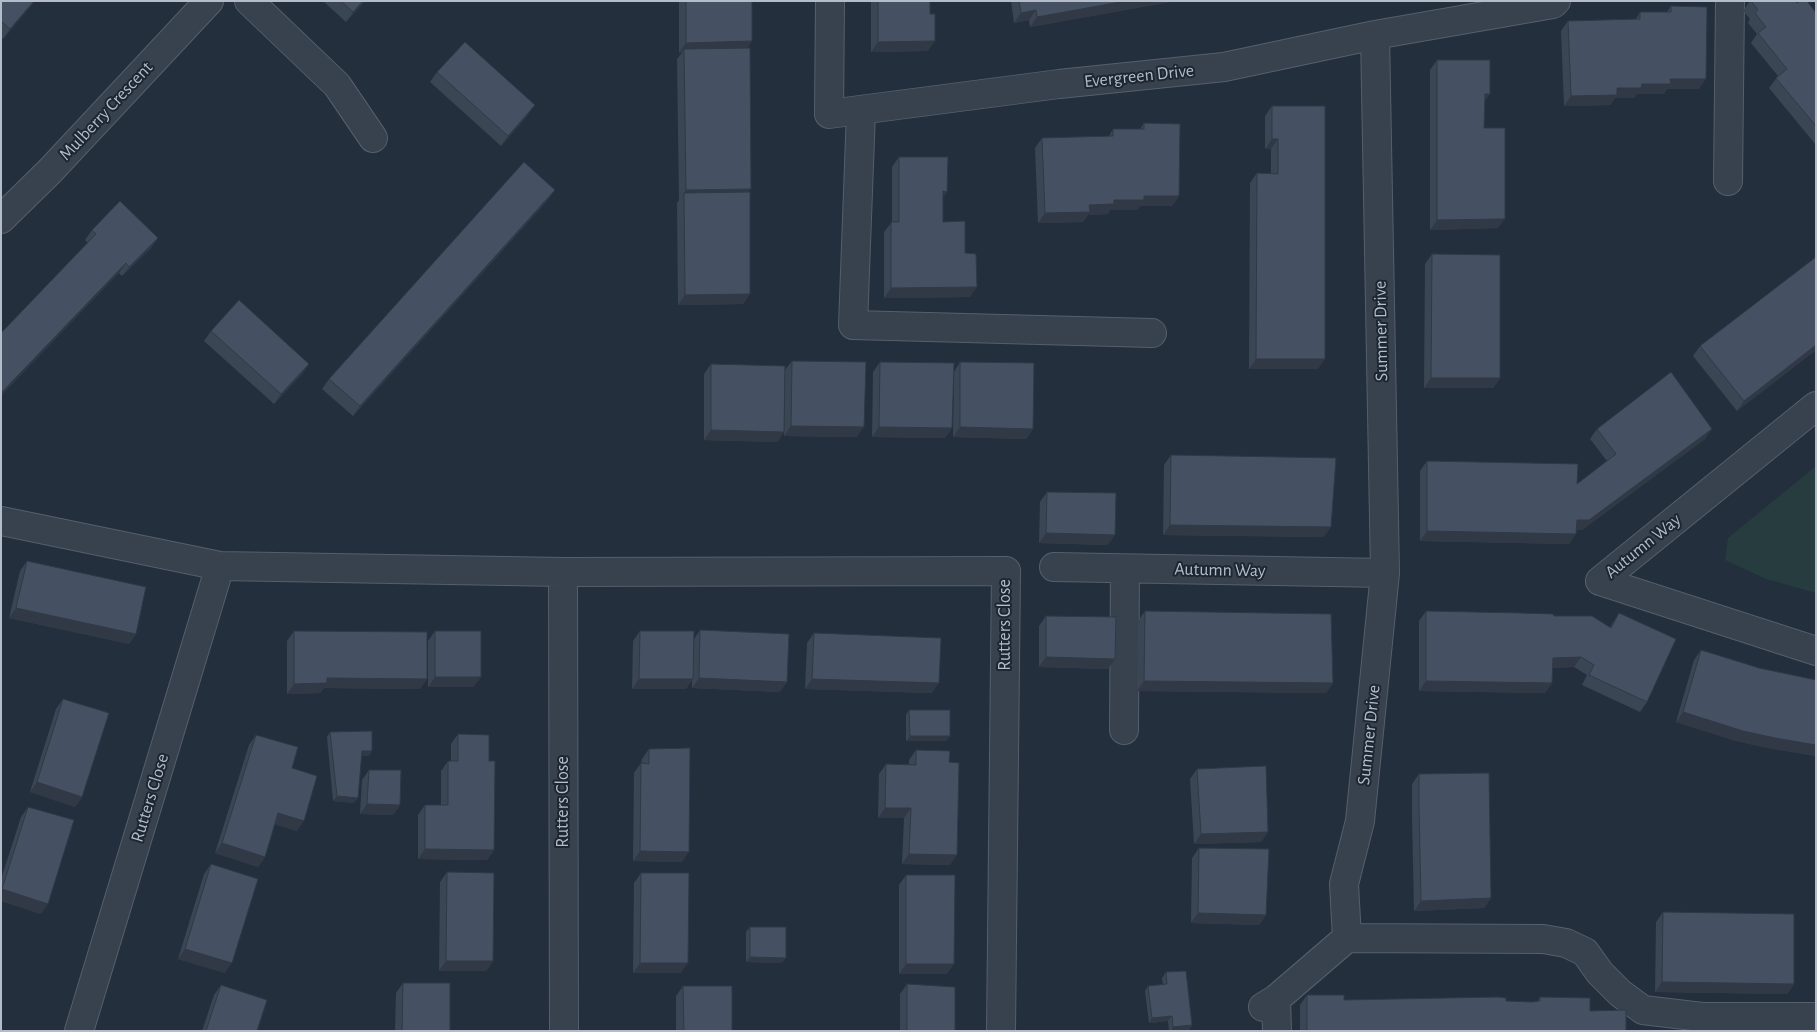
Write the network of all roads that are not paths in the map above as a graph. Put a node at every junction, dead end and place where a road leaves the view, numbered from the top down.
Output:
1 (209, 1) edge
2 (249, 1) edge
3 (830, 1) edge
4 (1556, 1) edge
5 (1730, 1) edge
6 (1375, 35) junction
7 (861, 111) junction
8 (373, 138) dead end
9 (1728, 181) dead end
10 (1, 219) edge
11 (1152, 333) dead end
12 (1816, 406) edge
13 (1, 521) edge
14 (220, 566) junction
15 (1054, 567) dead end
16 (1125, 569) junction
17 (563, 572) junction
18 (1386, 573) junction
19 (1816, 651) edge
20 (1124, 730) dead end
21 (1348, 938) junction
22 (1816, 1017) edge
23 (79, 1031) edge
24 (564, 1031) edge
25 (1001, 1031) edge
26 (1277, 1031) edge

1 - 10 street, Mulberry Crescent
2 - 8 street
3 - 7 street, Evergreen Drive
4 - 6 street, Evergreen Drive
5 - 9 street
6 - 7 street, Evergreen Drive
6 - 18 street, Summer Drive
7 - 11 street
12 - 19 street, Autumn Way
13 - 14 street, Rutters Close
14 - 17 street, Rutters Close
14 - 23 street, Rutters Close
15 - 16 street, Autumn Way
16 - 18 street, Autumn Way
16 - 20 street
17 - 24 street, Rutters Close
17 - 25 street, Rutters Close
18 - 21 street, Summer Drive
21 - 22 street
21 - 26 street

